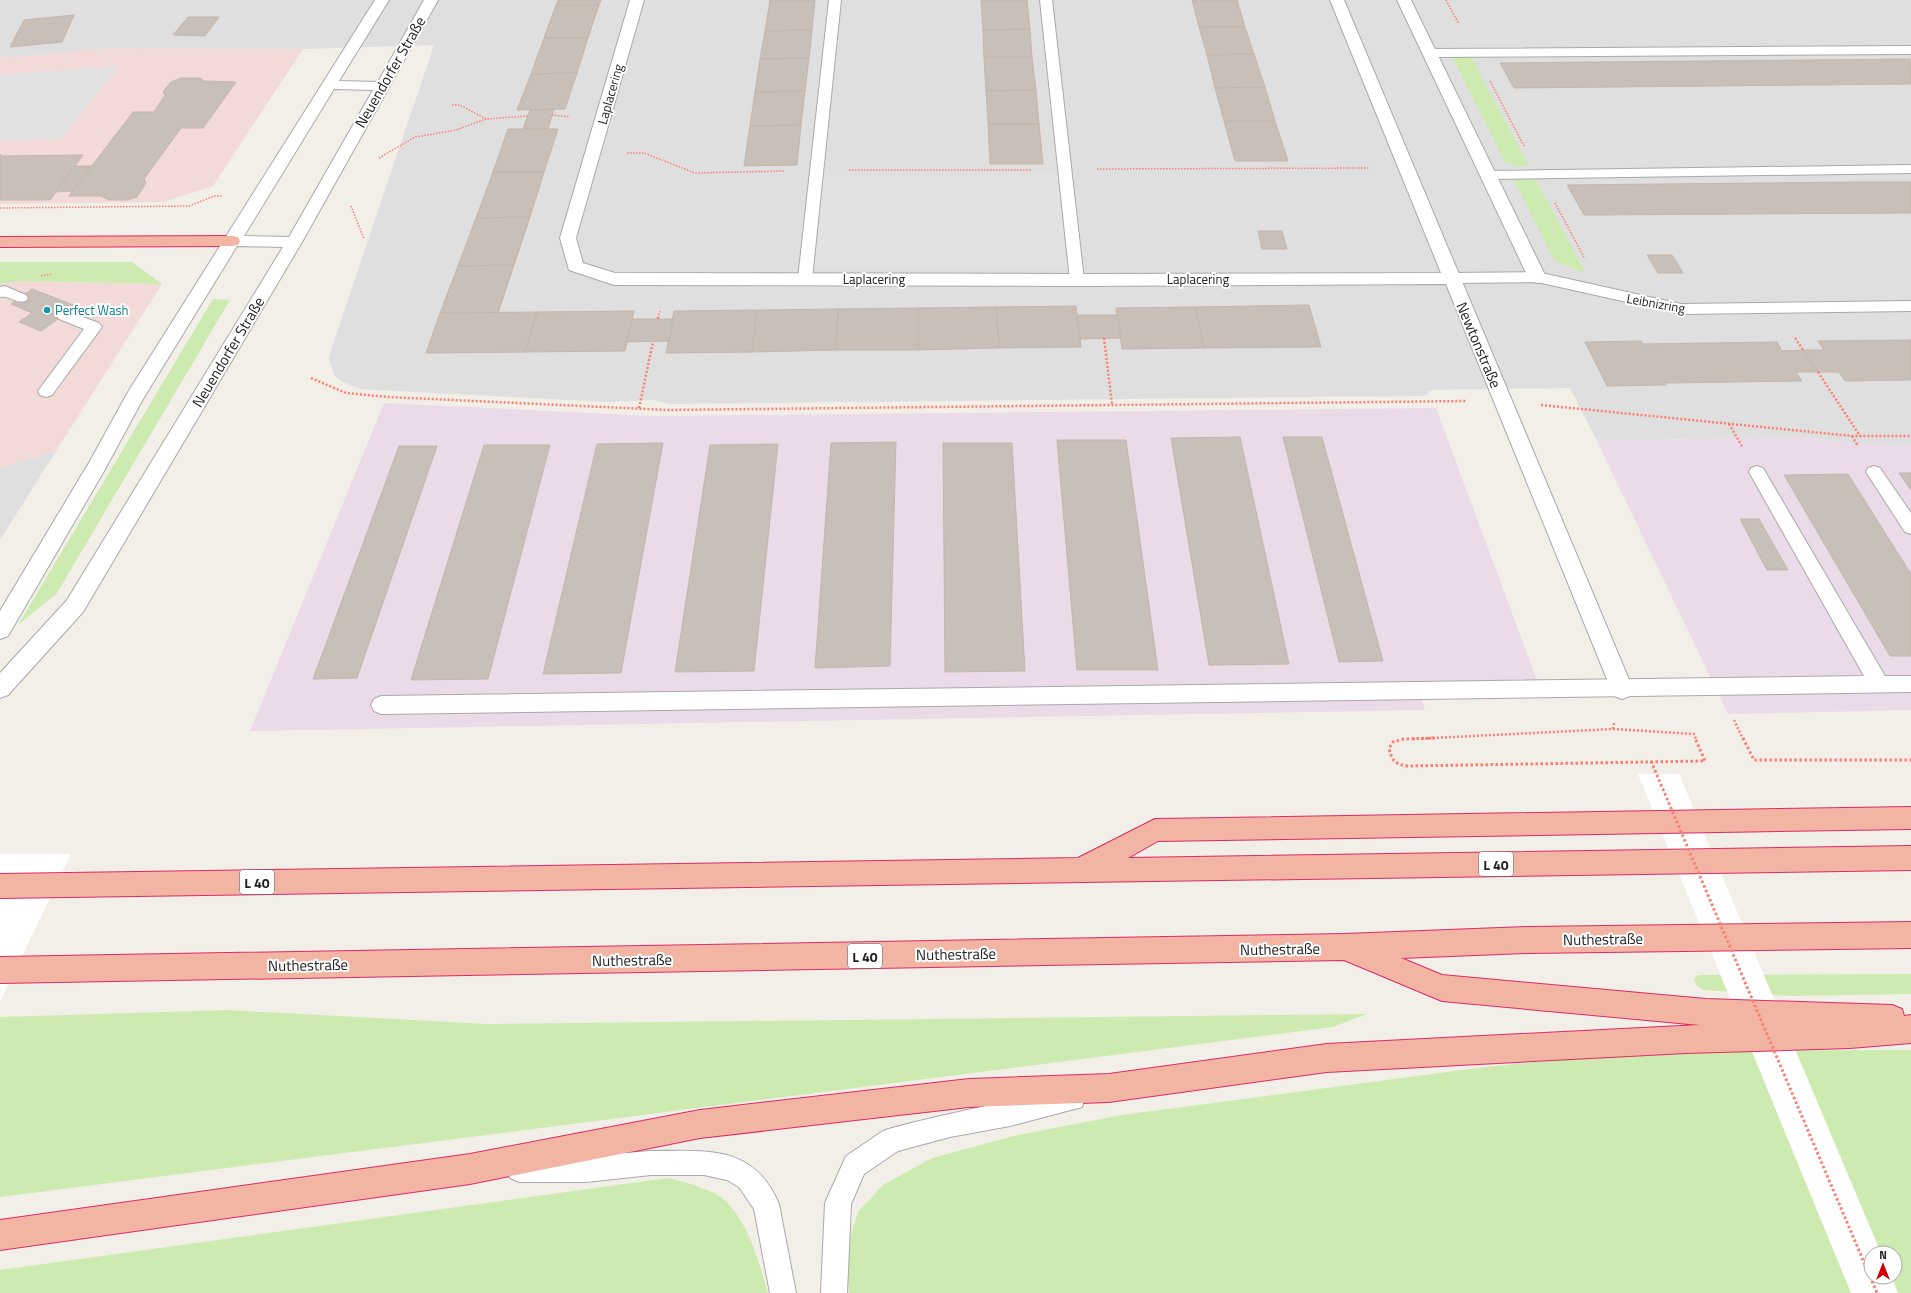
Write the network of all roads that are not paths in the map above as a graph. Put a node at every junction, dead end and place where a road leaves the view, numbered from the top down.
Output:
1 (382, 0) edge
2 (431, 0) edge
3 (637, 0) edge
4 (835, 0) edge
5 (1046, 0) edge
6 (1337, 0) edge
7 (1404, 0) edge
8 (1911, 50) edge
9 (1430, 53) junction
10 (329, 85) junction
11 (382, 86) junction
12 (1911, 169) edge
13 (1488, 175) junction
14 (232, 241) junction
15 (0, 242) edge
16 (294, 242) junction
17 (1537, 277) junction
18 (1452, 278) junction
19 (805, 279) junction
20 (1077, 280) junction
21 (0, 292) edge
22 (21, 298) dead end
23 (1911, 306) edge
24 (64, 315) dead end
25 (46, 391) dead end
26 (1757, 472) dead end
27 (1874, 472) dead end
28 (1911, 528) edge
29 (0, 630) edge
30 (1879, 684) junction
31 (1911, 684) edge
32 (0, 688) edge
33 (1622, 689) junction
34 (381, 705) dead end
35 (1911, 818) edge
36 (1911, 858) edge
37 (1081, 869) junction
38 (0, 886) edge
39 (1911, 935) edge
40 (1344, 948) junction
41 (8, 970) edge
42 (1911, 1020) edge
43 (1911, 1029) edge
44 (1109, 1088) junction
45 (470, 1169) junction
46 (0, 1235) edge
47 (783, 1293) edge
48 (834, 1293) edge

1 - 10 street
2 - 11 street, Neuendorfer Straße
3 - 19 street, Laplacering
4 - 19 lane
5 - 20 lane
6 - 18 street, Newtonstraße
7 - 9 street
8 - 9 lane
9 - 13 street
10 - 11 street
10 - 14 street
11 - 16 street, Neuendorfer Straße
12 - 13 lane
13 - 17 street
14 - 15 highway
14 - 16 street
14 - 29 street
16 - 32 street, Neuendorfer Straße
17 - 18 lane, Leibnizring
17 - 23 lane, Leibnizring
18 - 20 street, Laplacering
18 - 33 street, Newtonstraße
19 - 20 street, Laplacering
21 - 22 lane
24 - 25 lane
26 - 30 lane
27 - 28 lane
30 - 31 lane
30 - 33 lane
33 - 34 lane
35 - 37 highway
36 - 37 highway, L 40
37 - 38 highway, L 40
39 - 40 highway, Nuthestraße / L 40
40 - 41 highway, Nuthestraße / L 40
40 - 42 highway
43 - 44 highway
44 - 45 highway
44 - 48 lane
45 - 46 highway
45 - 47 lane

